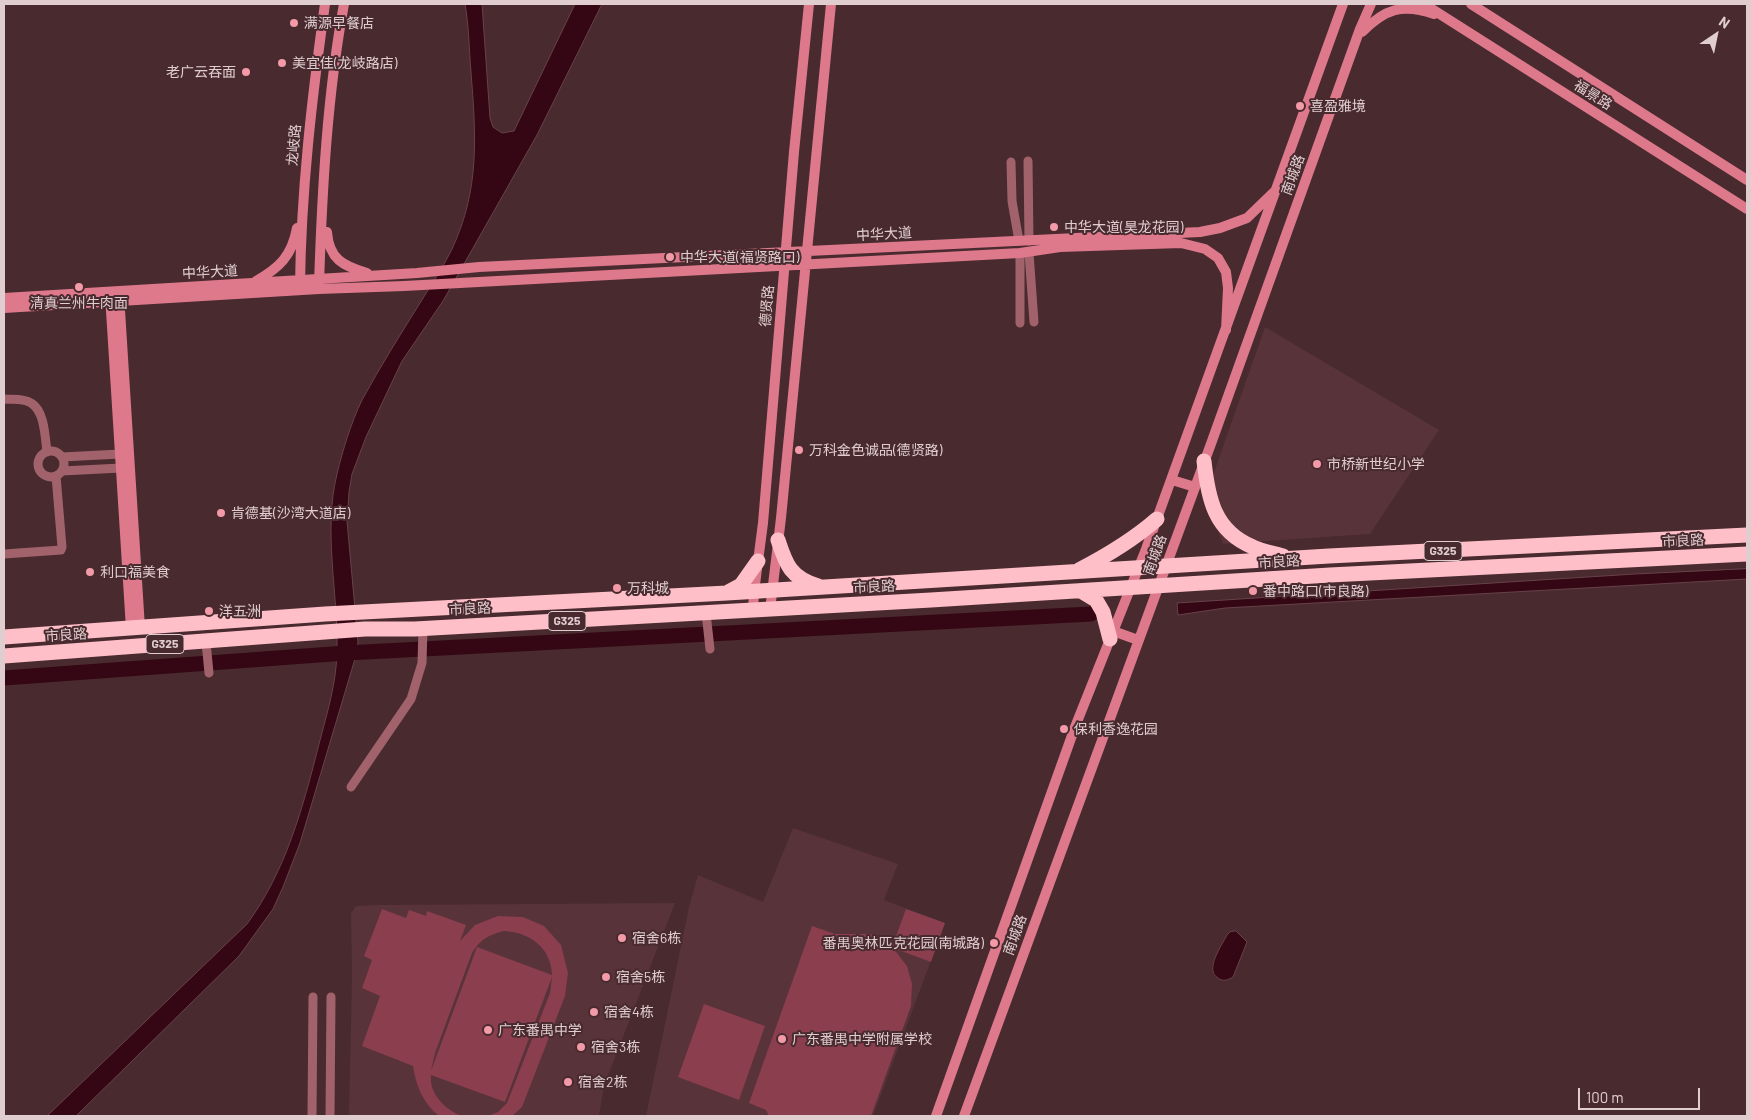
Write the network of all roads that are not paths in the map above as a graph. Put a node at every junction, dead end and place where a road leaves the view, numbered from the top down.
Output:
1 (325, 4) edge
2 (344, 4) edge
3 (809, 4) edge
4 (830, 4) edge
5 (1371, 4) edge
6 (1424, 4) edge
7 (1471, 4) edge
8 (1342, 5) edge
9 (1449, 19) junction
10 (1358, 36) junction
11 (1011, 162) dead end
12 (1028, 162) dead end
13 (306, 176) junction
14 (1747, 180) edge
15 (325, 181) junction
16 (1276, 190) junction
17 (1747, 209) edge
18 (1181, 238) junction
19 (1024, 241) junction
20 (843, 250) junction
21 (807, 251) junction
22 (786, 252) junction
23 (1024, 253) junction
24 (842, 263) junction
25 (805, 265) junction
26 (784, 266) junction
27 (375, 276) junction
28 (252, 283) junction
29 (319, 284) junction
30 (300, 285) junction
31 (115, 296) junction
32 (4, 298) edge
33 (4, 308) edge
34 (1034, 322) dead end
35 (1020, 323) dead end
36 (1226, 330) junction
37 (4, 399) edge
38 (47, 452) junction
39 (120, 454) junction
40 (62, 457) junction
41 (1204, 461) junction
42 (121, 468) junction
43 (59, 474) junction
44 (1172, 480) junction
45 (1195, 487) junction
46 (1157, 519) junction
47 (1747, 535) edge
48 (778, 540) junction
49 (4, 554) edge
50 (1747, 554) edge
51 (1294, 559) junction
52 (758, 560) junction
53 (1165, 567) junction
54 (1138, 568) junction
55 (1076, 572) junction
56 (1158, 586) junction
57 (821, 588) junction
58 (1131, 588) junction
59 (772, 590) junction
60 (1081, 591) junction
61 (754, 592) junction
62 (727, 593) junction
63 (770, 610) junction
64 (753, 611) junction
65 (706, 617) junction
66 (136, 628) junction
67 (423, 632) junction
68 (1112, 635) junction
69 (4, 637) edge
70 (1138, 640) junction
71 (207, 646) junction
72 (710, 649) dead end
73 (4, 656) edge
74 (209, 673) dead end
75 (352, 787) dead end
76 (313, 997) dead end
77 (331, 998) dead end
78 (312, 1116) edge
79 (330, 1116) edge
80 (936, 1116) edge
81 (964, 1116) edge

1 - 13 street, 龙岐路
2 - 15 street
3 - 22 street, 德贤路
4 - 21 street
5 - 10 street, 南城路
6 - 9 street, 福景路
7 - 14 street, 福景路
8 - 16 street, 南城路
9 - 10 street
9 - 17 street, 福景路
10 - 41 street, 南城路
11 - 19 street
12 - 19 street
13 - 28 street
13 - 30 street, 龙岐路
15 - 27 street
15 - 29 street
16 - 18 street, 中华大道
16 - 36 street, 南城路
18 - 19 street, 中华大道
18 - 23 street, 中华大道
18 - 36 street, 中华大道
19 - 20 street, 中华大道
20 - 21 street, 中华大道
20 - 24 street
21 - 22 street, 中华大道
21 - 25 street
22 - 26 street, 德贤路
22 - 27 street, 中华大道
23 - 24 street, 中华大道
23 - 34 street
23 - 35 street
24 - 25 street, 中华大道
25 - 26 street, 中华大道
25 - 48 street
26 - 29 street, 中华大道
26 - 52 street, 德贤路
27 - 29 street, 中华大道
28 - 30 street, 中华大道
28 - 31 street, 中华大道
29 - 30 street, 中华大道
30 - 31 street, 中华大道
31 - 32 street, 中华大道
31 - 33 street, 中华大道
31 - 39 street
31 - 66 street
36 - 44 street, 南城路
37 - 38 street
38 - 40 street
38 - 43 street
39 - 40 street
39 - 42 street
40 - 43 street
41 - 45 street, 南城路
41 - 51 highway
42 - 43 street
42 - 66 street
43 - 49 street
44 - 45 street
44 - 46 street, 南城路
45 - 53 street, 南城路
46 - 54 street, 南城路
46 - 55 highway
47 - 51 highway, 市良路 / G325
48 - 57 highway
48 - 59 street
50 - 56 highway, 市良路 / G325
51 - 53 highway, 市良路 / G325
52 - 61 street, 德贤路
52 - 62 highway
53 - 54 highway, 市良路 / G325
53 - 56 street, 南城路
54 - 55 highway, 市良路 / G325
54 - 58 street, 南城路
55 - 57 highway, 市良路 / G325
56 - 58 highway, 市良路 / G325
56 - 70 street, 南城路
57 - 59 highway, 市良路 / G325
58 - 60 highway, 市良路 / G325
58 - 68 street, 南城路
59 - 61 highway, 市良路 / G325
59 - 63 street
60 - 63 highway, 市良路 / G325
60 - 68 highway
61 - 62 highway, 市良路 / G325
61 - 64 street, 德贤路
62 - 66 highway, 市良路 / G325
63 - 64 highway, 市良路 / G325
64 - 65 highway, 市良路 / G325
65 - 67 highway, 市良路 / G325
65 - 72 street
66 - 69 highway, 市良路 / G325
67 - 71 highway, 市良路 / G325
67 - 75 street
68 - 70 street
68 - 80 street, 南城路
70 - 81 street, 南城路
71 - 73 highway, 市良路 / G325
71 - 74 street
76 - 78 street
77 - 79 street

